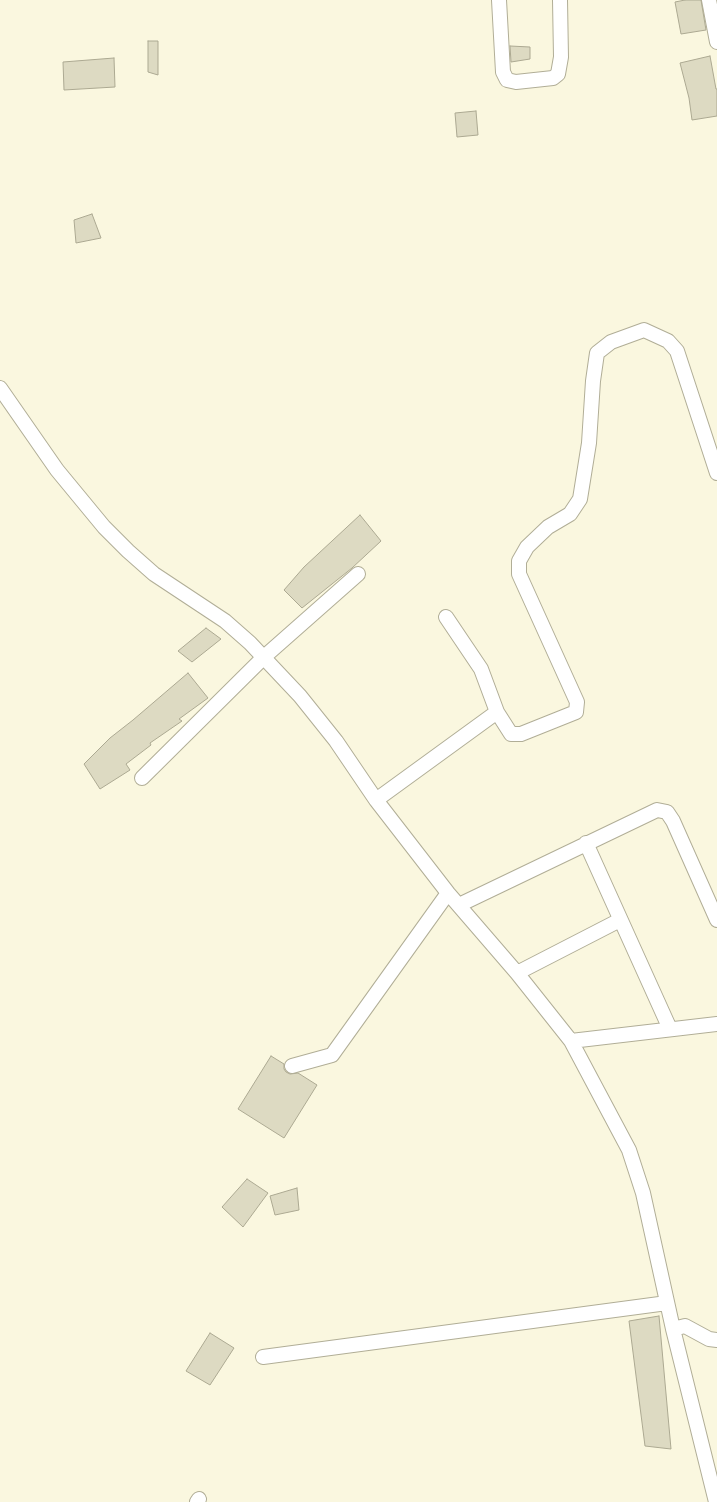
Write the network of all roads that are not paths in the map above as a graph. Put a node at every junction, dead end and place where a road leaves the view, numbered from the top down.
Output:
1 (499, 0) edge
2 (560, 0) edge
3 (709, 0) edge
4 (717, 42) edge
5 (0, 388) edge
6 (717, 473) edge
7 (358, 574) dead end
8 (446, 617) dead end
9 (264, 657) junction
10 (497, 712) junction
11 (142, 778) dead end
12 (376, 800) junction
13 (586, 843) junction
14 (448, 893) junction
15 (459, 905) junction
16 (620, 920) junction
17 (717, 920) edge
18 (517, 973) junction
19 (717, 1024) edge
20 (670, 1029) junction
21 (571, 1041) junction
22 (292, 1066) dead end
23 (667, 1303) junction
24 (674, 1329) junction
25 (717, 1340) edge
26 (263, 1356) dead end
27 (716, 1502) edge

1 - 2 street
3 - 4 street
5 - 9 street
6 - 10 street
7 - 9 street
8 - 10 street
9 - 11 street
9 - 12 street
10 - 12 street
12 - 14 street
13 - 15 street
13 - 16 street
13 - 17 street
14 - 15 street
14 - 22 street
15 - 18 street
16 - 18 street
16 - 20 street
18 - 21 street
19 - 20 street
20 - 21 street
21 - 23 street
23 - 24 street
23 - 26 street
24 - 25 street
24 - 27 street

